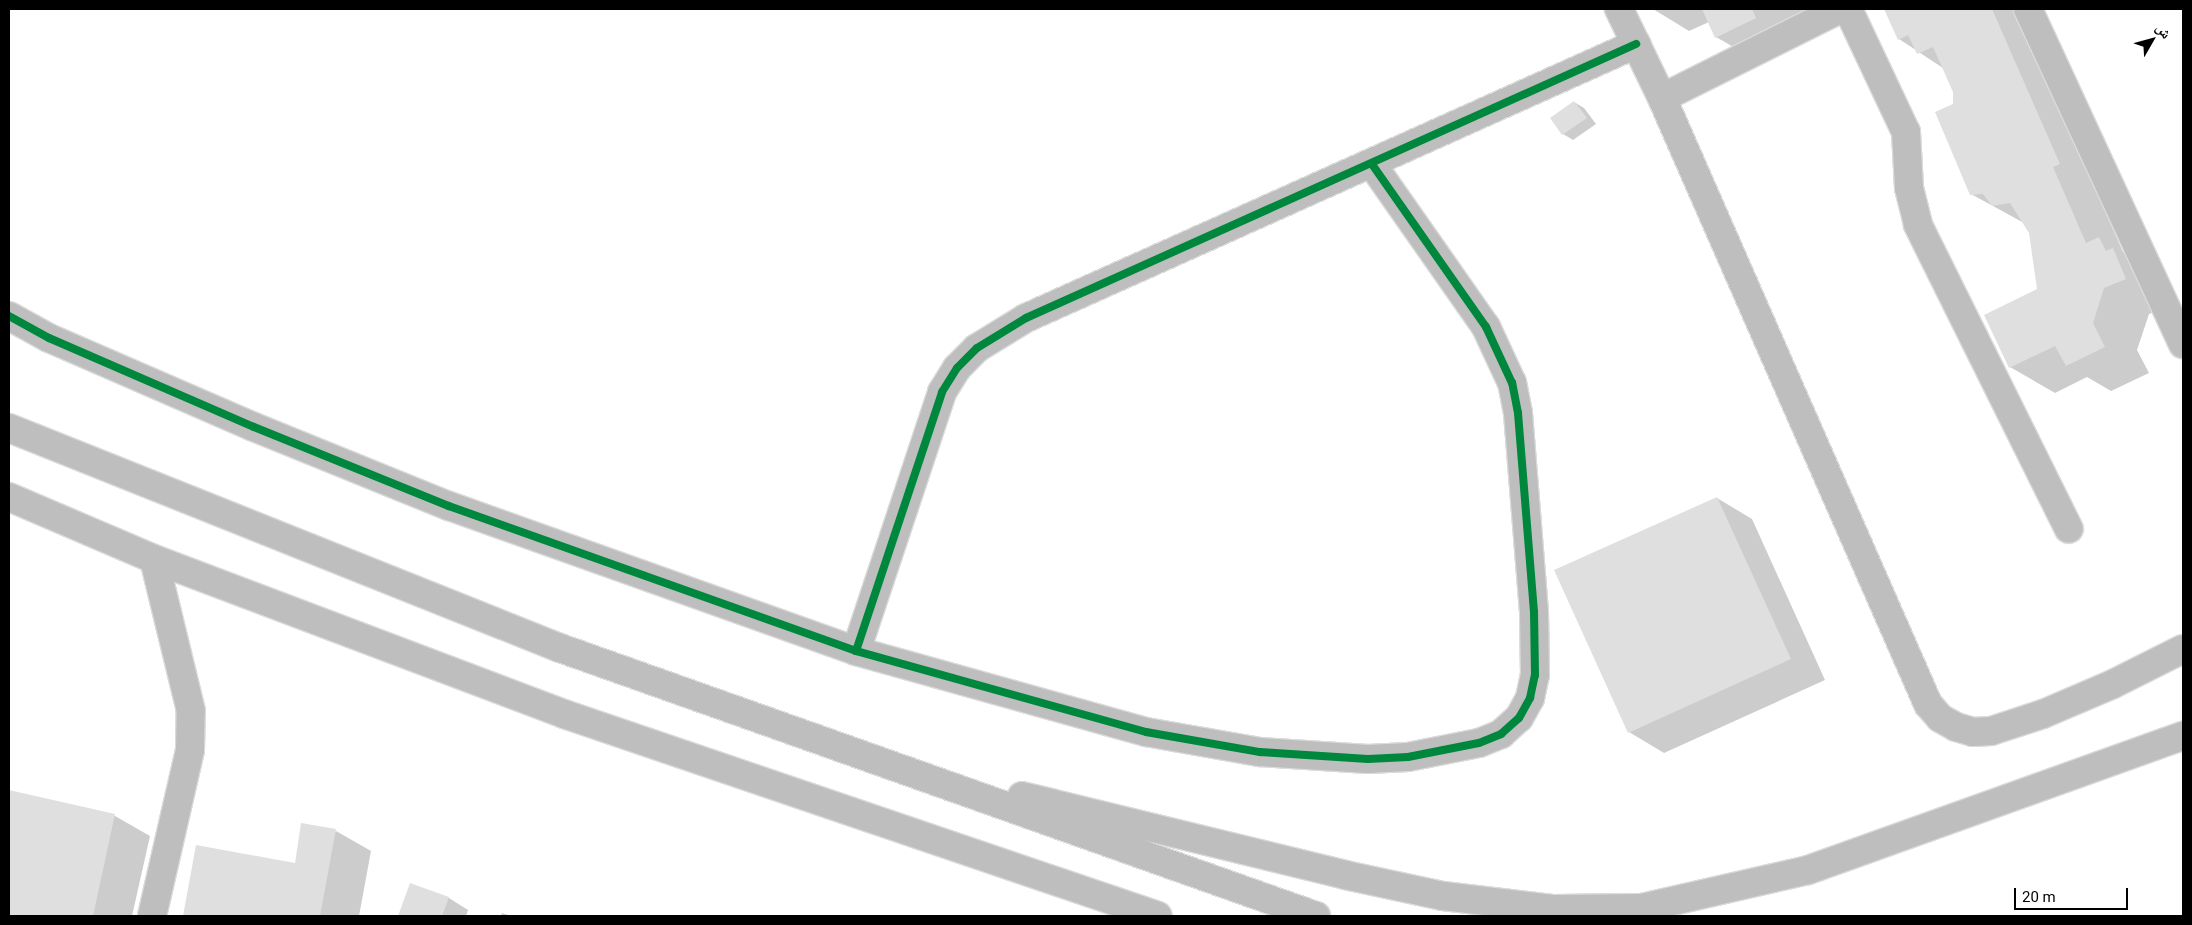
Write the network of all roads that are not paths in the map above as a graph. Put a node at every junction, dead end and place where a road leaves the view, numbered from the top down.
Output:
1 (1619, 9) edge
2 (1840, 9) edge
3 (1848, 9) edge
4 (2028, 9) edge
5 (1636, 44) junction
6 (1662, 98) junction
7 (1372, 164) junction
8 (9, 316) edge
9 (2183, 344) edge
10 (9, 428) edge
11 (9, 497) edge
12 (2069, 529) dead end
13 (154, 559) junction
14 (2183, 649) edge
15 (856, 651) junction
16 (2183, 736) edge
17 (870, 758) junction
18 (1153, 915) edge
19 (152, 916) edge
20 (1316, 916) edge

1 - 5 main road
2 - 6 main road
3 - 12 main road
4 - 9 main road
5 - 6 main road
5 - 7 main road
6 - 14 main road
7 - 15 main road
7 - 15 main road
8 - 15 main road
10 - 17 main road
11 - 13 main road
13 - 18 main road
13 - 19 main road
16 - 17 main road
17 - 20 main road

